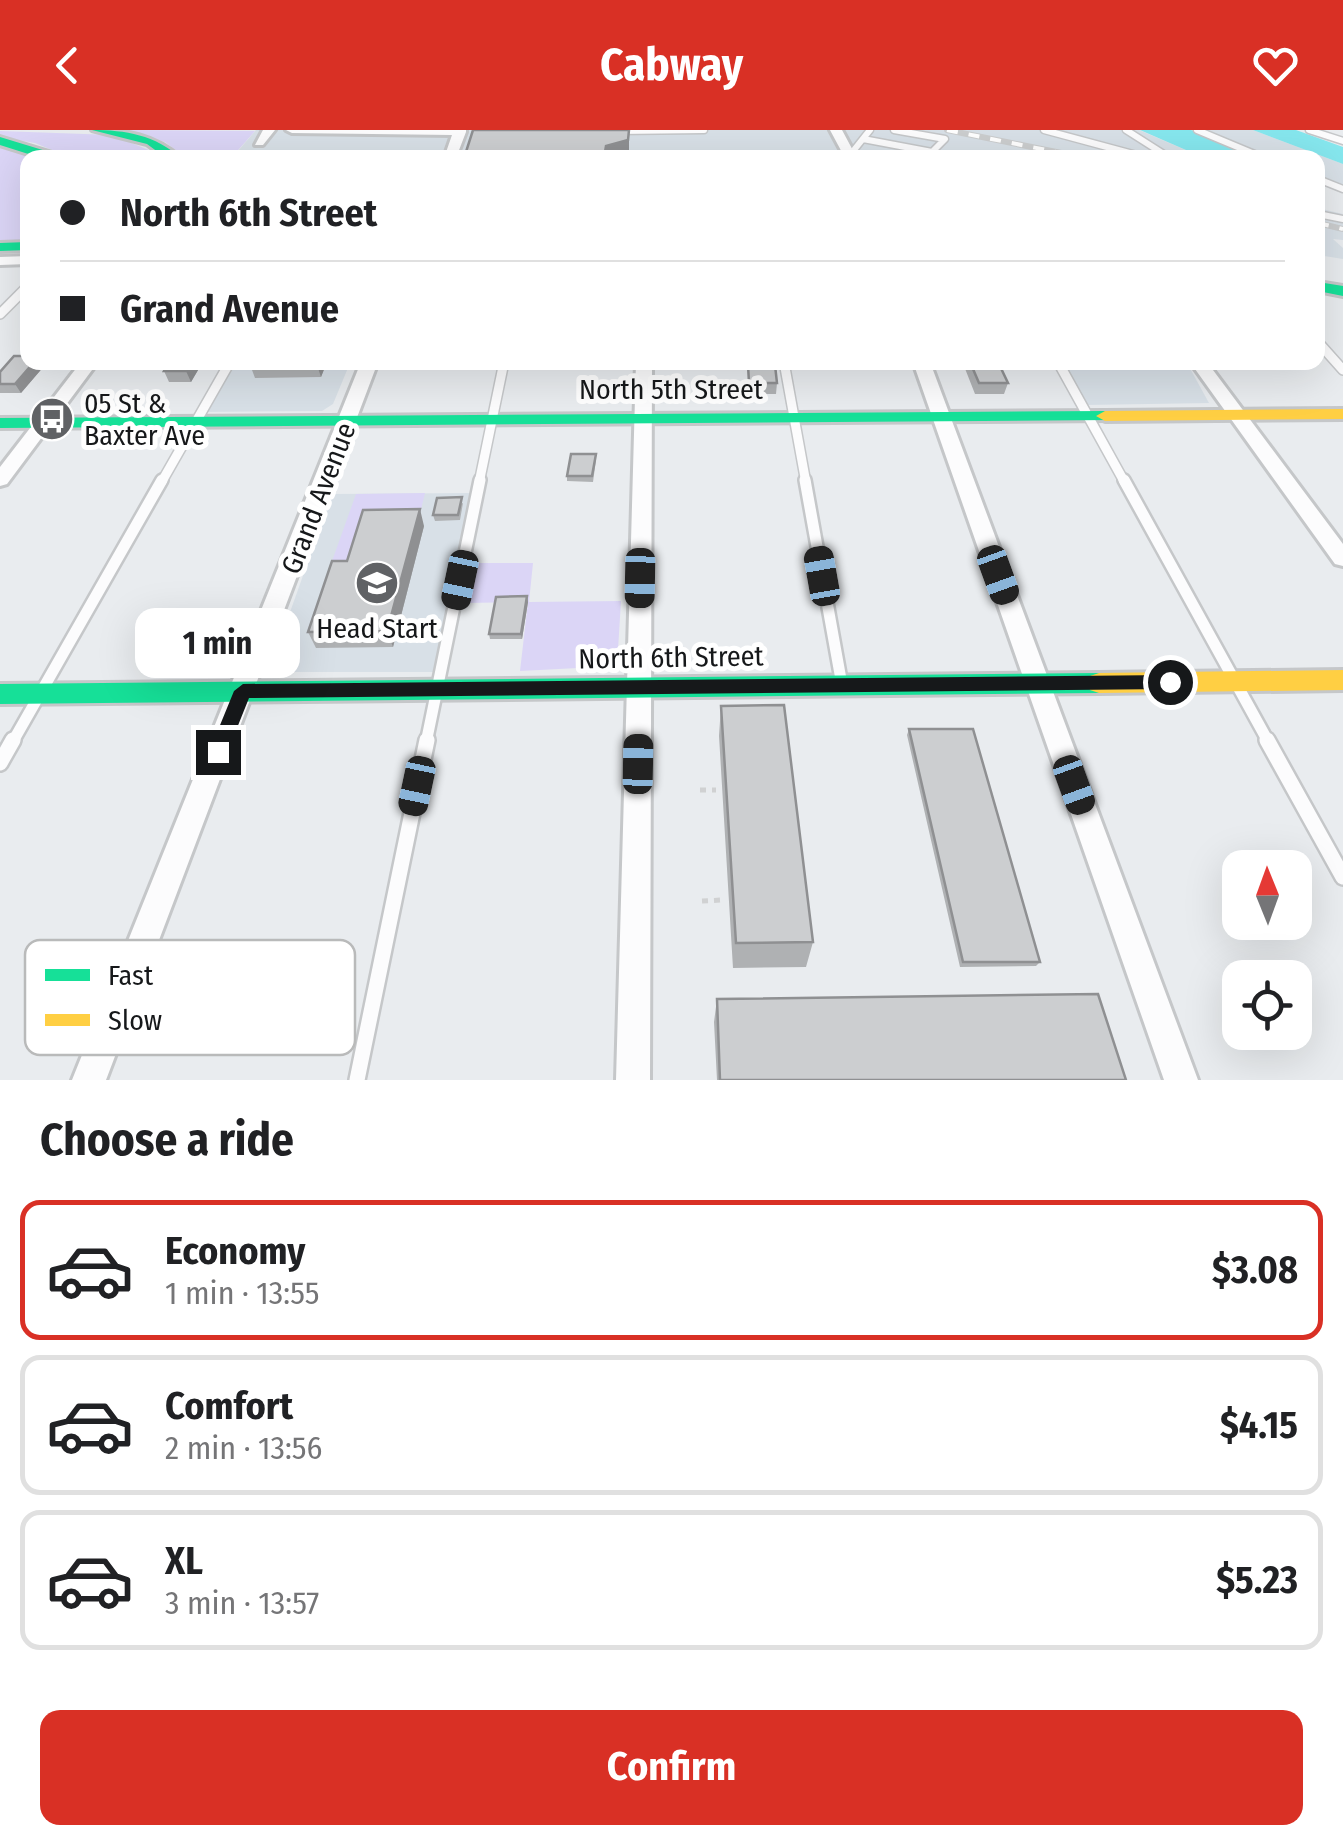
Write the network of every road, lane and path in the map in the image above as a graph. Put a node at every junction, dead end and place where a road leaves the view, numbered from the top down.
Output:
1 (98, 130) edge
2 (269, 130) edge
3 (292, 130) edge
4 (704, 130) edge
5 (870, 130) edge
6 (894, 130) edge
7 (1044, 130) edge
8 (1126, 130) edge
9 (1198, 130) edge
10 (1309, 130) edge
11 (463, 131) edge
12 (606, 132) edge
13 (863, 139) junction
14 (259, 142) dead end
15 (1343, 142) edge
16 (164, 150) edge
17 (858, 150) edge
18 (908, 150) edge
19 (934, 150) edge
20 (1118, 150) edge
21 (1157, 150) edge
22 (1245, 150) edge
23 (20, 294) edge
24 (0, 314) edge
25 (1325, 350) edge
26 (84, 370) edge
27 (225, 370) edge
28 (367, 370) edge
29 (502, 370) edge
30 (644, 370) edge
31 (785, 370) edge
32 (924, 370) edge
33 (1063, 370) edge
34 (1204, 370) edge
35 (1343, 370) edge
36 (1234, 414) junction
37 (1343, 414) edge
38 (1090, 416) junction
39 (942, 417) junction
40 (794, 418) junction
41 (642, 419) junction
42 (492, 420) junction
43 (348, 421) junction
44 (196, 422) junction
45 (44, 423) junction
46 (0, 424) edge
47 (0, 480) edge
48 (1343, 559) edge
49 (1343, 680) edge
50 (1238, 681) junction
51 (1038, 683) junction
52 (842, 685) junction
53 (638, 687) junction
54 (438, 689) junction
55 (243, 691) junction
56 (40, 693) junction
57 (0, 694) edge
58 (0, 763) edge
59 (700, 790) dead end
60 (716, 790) dead end
61 (1343, 877) edge
62 (722, 900) dead end
63 (702, 901) dead end
64 (144, 940) edge
65 (99, 1055) edge
66 (89, 1080) edge
67 (357, 1080) edge
68 (633, 1080) edge
69 (1181, 1080) edge

1 - 16 main road
2 - 14 street
3 - 11 street
4 - 12 lane
5 - 13 lane
6 - 19 lane
7 - 20 lane
8 - 21 lane
9 - 22 lane
10 - 15 lane
13 - 17 lane
13 - 18 lane
23 - 24 lane
25 - 35 lane
26 - 45 street
27 - 44 lane
28 - 43 street, Grand Avenue
29 - 42 lane
30 - 41 street
31 - 40 lane
32 - 39 street
33 - 38 lane
34 - 36 street
36 - 37 main road, North 5th Street
36 - 38 main road, North 5th Street
36 - 48 street
38 - 39 main road, North 5th Street
38 - 50 lane
39 - 40 main road, North 5th Street
39 - 51 street
40 - 41 main road, North 5th Street
40 - 52 lane
41 - 42 main road, North 5th Street
41 - 53 street
42 - 43 main road, North 5th Street
42 - 54 lane
43 - 44 main road, North 5th Street
43 - 55 street, Grand Avenue
44 - 45 main road, North 5th Street
44 - 56 lane
45 - 46 main road, North 5th Street
45 - 47 street
49 - 50 main road, North 6th Street
50 - 51 main road, North 6th Street
50 - 61 lane
51 - 52 main road, North 6th Street
51 - 69 street
52 - 53 main road, North 6th Street
53 - 54 main road, North 6th Street
53 - 68 street
54 - 55 main road, North 6th Street
54 - 67 lane
55 - 56 main road, North 6th Street
55 - 64 street, Grand Avenue
56 - 57 main road, North 6th Street
56 - 58 lane
59 - 60 path
62 - 63 path
65 - 66 street, Grand Avenue

